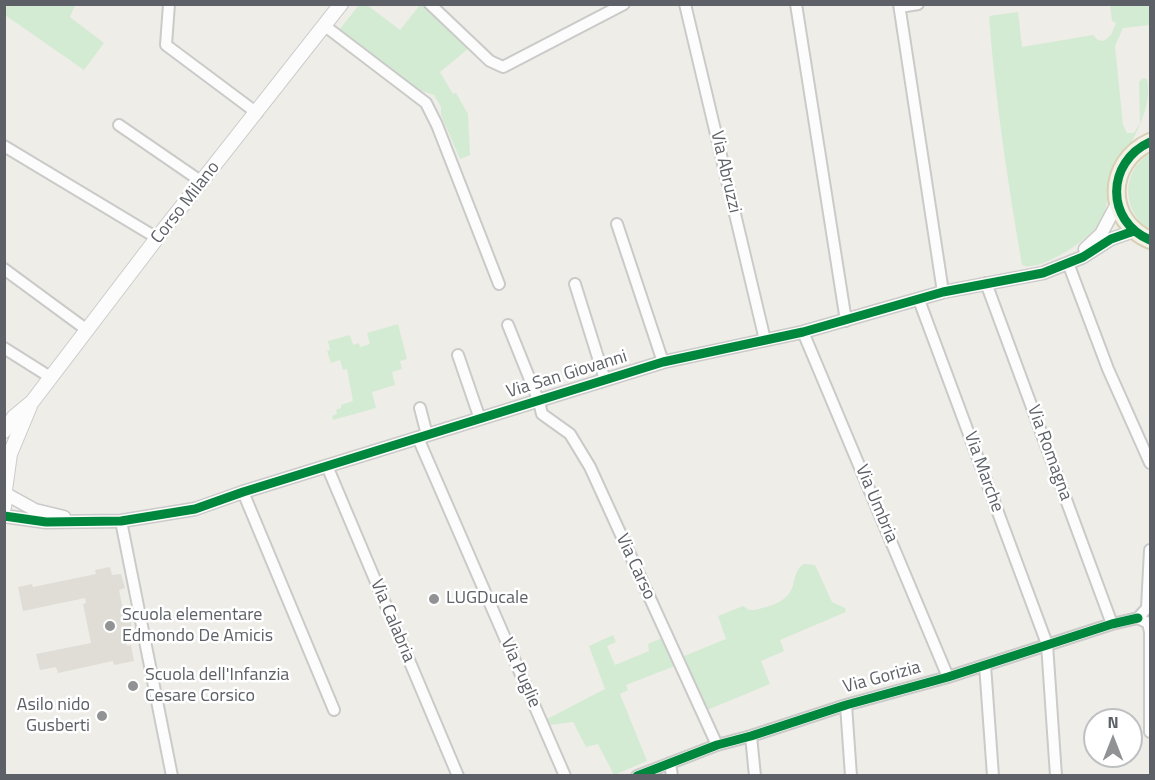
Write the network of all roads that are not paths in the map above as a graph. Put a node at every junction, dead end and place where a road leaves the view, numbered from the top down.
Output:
1 (169, 4) edge
2 (341, 4) edge
3 (430, 4) edge
4 (624, 4) edge
5 (685, 4) edge
6 (796, 4) edge
7 (918, 4) edge
8 (899, 6) edge
9 (325, 26) junction
10 (257, 113) junction
11 (118, 124) dead end
12 (1150, 139) edge
13 (4, 146) edge
14 (202, 182) junction
15 (1118, 202) junction
16 (617, 224) dead end
17 (157, 238) junction
18 (1146, 240) edge
19 (1068, 263) junction
20 (4, 269) edge
21 (986, 283) junction
22 (499, 284) dead end
23 (575, 284) dead end
24 (943, 292) junction
25 (918, 300) junction
26 (846, 321) junction
27 (508, 325) dead end
28 (87, 330) junction
29 (803, 332) junction
30 (765, 340) junction
31 (4, 348) edge
32 (458, 355) dead end
33 (663, 362) junction
34 (50, 377) junction
35 (605, 380) junction
36 (32, 402) junction
37 (539, 402) junction
38 (420, 408) dead end
39 (480, 419) junction
40 (4, 430) edge
41 (422, 437) junction
42 (1150, 463) edge
43 (327, 466) junction
44 (243, 492) junction
45 (5, 495) edge
46 (4, 516) edge
47 (76, 520) junction
48 (121, 521) junction
49 (1150, 550) edge
50 (1138, 618) junction
51 (1112, 624) junction
52 (1047, 644) junction
53 (985, 665) junction
54 (948, 677) junction
55 (846, 705) junction
56 (334, 710) dead end
57 (1150, 732) edge
58 (751, 736) junction
59 (717, 745) junction
60 (670, 763) junction
61 (169, 775) edge
62 (458, 776) edge
63 (565, 776) edge
64 (637, 776) edge
65 (672, 776) edge
66 (755, 776) edge
67 (851, 776) edge
68 (993, 776) edge
69 (1056, 776) edge

1 - 10 street
2 - 9 main road, Corso Milano
3 - 4 street
5 - 30 street, Via Abruzzi
6 - 26 street
7 - 8 street
8 - 24 street
9 - 10 main road, Corso Milano
9 - 22 street
10 - 14 main road, Corso Milano
11 - 14 street
12 - 15 main road
13 - 17 street
14 - 17 main road, Corso Milano
15 - 18 main road
15 - 19 street, Via San Giovanni
16 - 33 street
17 - 28 main road, Corso Milano
18 - 19 street, Via San Giovanni
19 - 21 street, Via San Giovanni
19 - 42 street
20 - 28 street
21 - 24 street, Via San Giovanni
21 - 51 street, Via Romagna
23 - 35 street
24 - 25 street, Via San Giovanni
25 - 26 street, Via San Giovanni
25 - 52 street, Via Marche
26 - 29 street, Via San Giovanni
27 - 37 street, Via Carso
28 - 34 main road, Corso Milano
29 - 30 street, Via San Giovanni
29 - 54 street, Via Umbria
30 - 33 street, Via San Giovanni
31 - 34 street
32 - 39 street
33 - 35 street, Via San Giovanni
34 - 36 main road, Corso Milano
35 - 37 street, Via San Giovanni
36 - 40 main road, Corso Milano
36 - 45 main road, Corso Milano
37 - 39 street, Via San Giovanni
37 - 59 street, Via Carso
38 - 41 street, Via Puglie
39 - 41 street, Via San Giovanni
41 - 43 street, Via San Giovanni
41 - 63 street, Via Puglie
43 - 44 street, Via San Giovanni
43 - 62 street, Via Calabria
44 - 48 street, Via San Giovanni
44 - 56 street
45 - 47 street, Via San Giovanni
46 - 47 street, Via San Giovanni
47 - 48 street, Via San Giovanni
48 - 61 street
49 - 50 street
50 - 51 street, Via Gorizia
50 - 57 street
51 - 52 street, Via Gorizia
52 - 53 street, Via Gorizia
52 - 69 street, Via Marche
53 - 54 street, Via Gorizia
53 - 68 street
54 - 55 street, Via Gorizia
55 - 58 street, Via Gorizia
55 - 67 street
58 - 59 street, Via Gorizia
58 - 66 street
59 - 60 street, Via Gorizia
60 - 64 street, Via Gorizia
60 - 65 street

